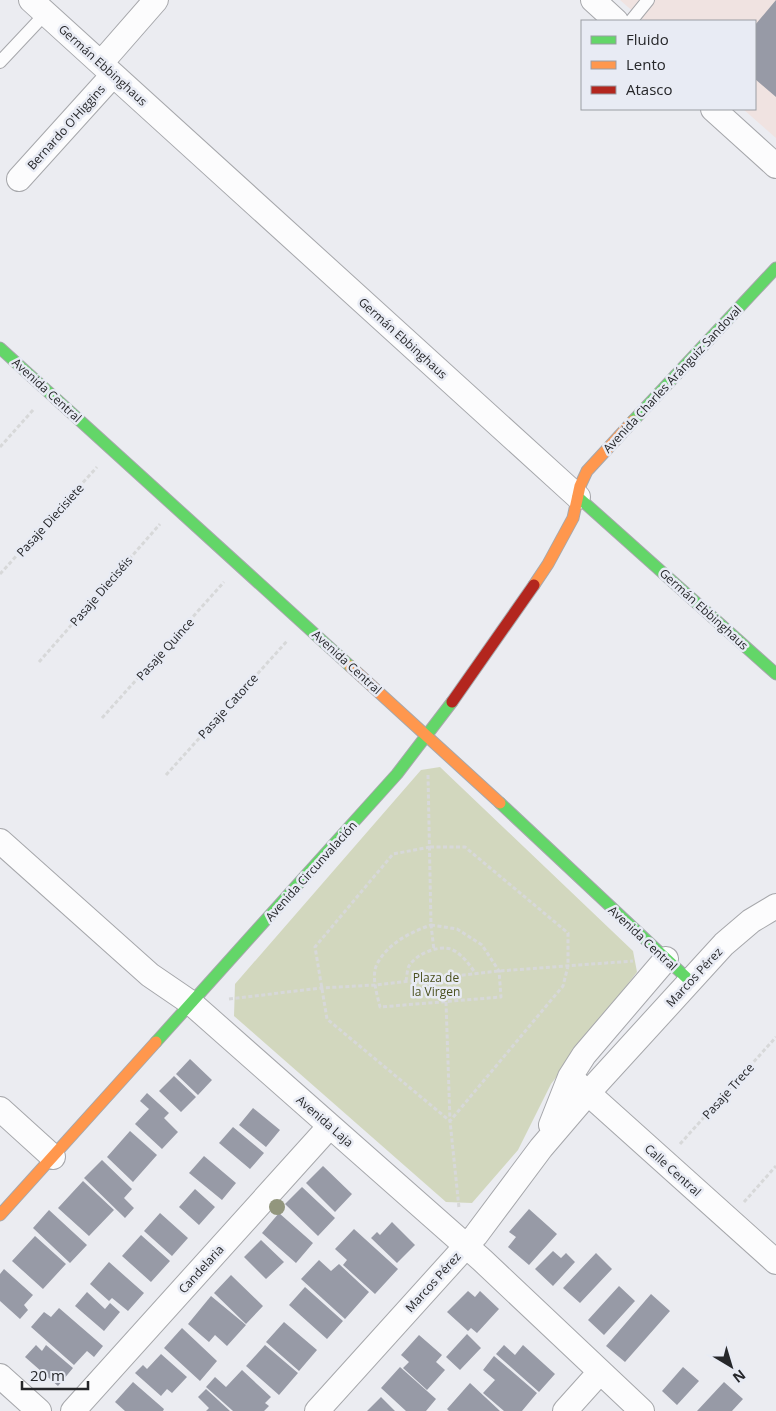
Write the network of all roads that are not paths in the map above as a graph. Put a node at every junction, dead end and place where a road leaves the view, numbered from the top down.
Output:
1 (156, 0) edge
2 (593, 0) edge
3 (648, 0) edge
4 (39, 7) edge
5 (615, 20) edge
6 (632, 20) edge
7 (0, 62) edge
8 (107, 69) junction
9 (714, 110) edge
10 (776, 166) edge
11 (19, 178) dead end
12 (776, 268) edge
13 (0, 348) edge
14 (578, 497) junction
15 (776, 674) edge
16 (427, 736) junction
17 (0, 841) edge
18 (776, 906) edge
19 (666, 959) junction
20 (690, 981) junction
21 (191, 1003) junction
22 (570, 1076) junction
23 (588, 1093) junction
24 (0, 1109) edge
25 (330, 1126) junction
26 (541, 1148) junction
27 (53, 1157) junction
28 (0, 1214) edge
29 (466, 1246) junction
30 (776, 1262) edge
31 (600, 1372) junction
32 (0, 1376) edge
33 (39, 1411) edge
34 (73, 1411) edge
35 (317, 1411) edge
36 (565, 1411) edge
37 (642, 1411) edge

1 - 8 street, Bernardo O'Higgins
2 - 5 street
3 - 6 lane
4 - 7 lane
4 - 8 street, Germán Ebbinghaus
8 - 11 street, Bernardo O'Higgins
8 - 14 street, Germán Ebbinghaus
9 - 10 street
12 - 14 street, Avenida Charles Aránguiz Sandoval
13 - 16 street, Avenida Central
14 - 15 street, Germán Ebbinghaus
14 - 16 street, Avenida Circunvalación
16 - 19 street, Avenida Central
16 - 21 street, Avenida Circunvalación
17 - 21 street, Avenida Laja
18 - 20 street, Marcos Pérez
19 - 20 street, Avenida Central
19 - 22 street, Marcos Pérez
20 - 23 street, Marcos Pérez
21 - 25 street, Avenida Laja
21 - 27 street, Avenida Circunvalación
22 - 23 street, Calle Central
22 - 26 street, Marcos Pérez
23 - 26 street, Marcos Pérez
23 - 30 street, Calle Central
24 - 27 street
25 - 29 street, Avenida Laja
25 - 34 street, Candelaria
26 - 29 street, Marcos Pérez
27 - 28 street, Avenida Circunvalación
29 - 31 street, Avenida Laja
29 - 35 street, Marcos Pérez
31 - 36 street
31 - 37 street, Avenida Laja
32 - 33 street

